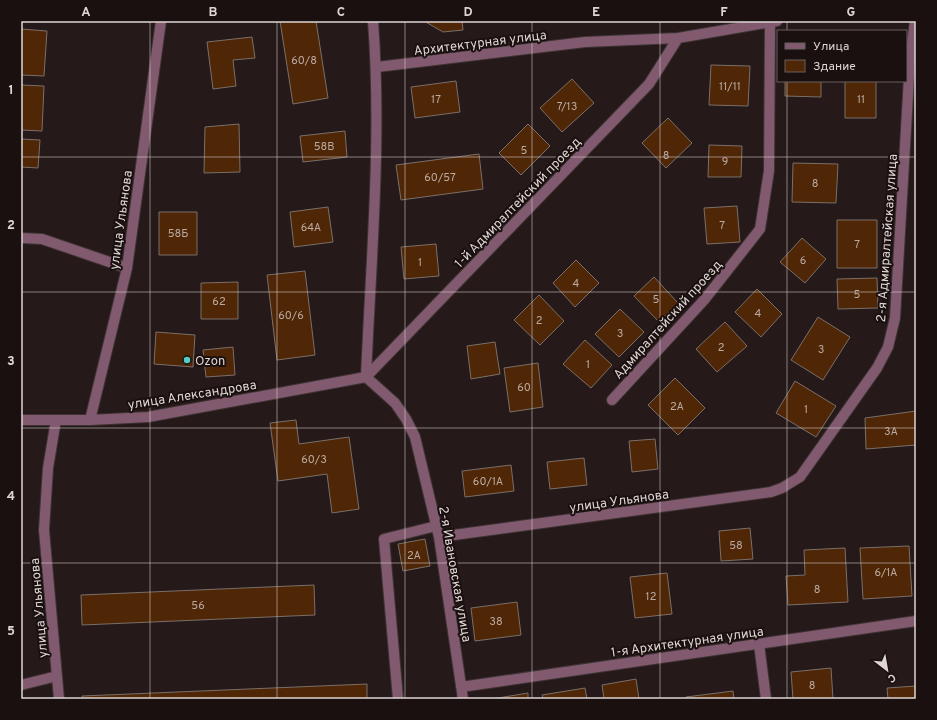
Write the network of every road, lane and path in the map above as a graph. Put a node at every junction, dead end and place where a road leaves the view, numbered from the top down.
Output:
1 (161, 21) edge
2 (373, 21) edge
3 (773, 21) edge
4 (915, 21) edge
5 (678, 38) junction
6 (376, 67) junction
7 (21, 238) edge
8 (127, 268) junction
9 (366, 377) junction
10 (612, 400) dead end
11 (21, 420) edge
12 (56, 420) junction
13 (90, 420) junction
14 (800, 477) joint
15 (436, 526) junction
16 (439, 537) junction
17 (916, 622) edge
18 (759, 644) junction
19 (57, 676) junction
20 (21, 685) edge
21 (461, 686) junction
22 (58, 699) edge
23 (398, 699) edge
24 (463, 699) edge
25 (766, 699) edge

1 - 8 street, улица Ульянова
2 - 6 street
3 - 5 street, Архитектурная улица
3 - 10 street, Адмиралтейский проезд
4 - 14 street, 2-я Адмиралтейская улица
5 - 6 street, Архитектурная улица
5 - 9 street, 1-й Адмиралтейский проезд
6 - 9 street
7 - 8 street
8 - 13 street, улица Ульянова
9 - 13 street, улица Александрова
9 - 15 street, 2-я Ивановская улица
11 - 12 street, улица Александрова
12 - 13 street, улица Александрова
12 - 19 street, улица Ульянова
14 - 16 street, улица Ульянова
15 - 16 street, 2-я Ивановская улица
15 - 23 street
16 - 21 street, 2-я Ивановская улица
17 - 18 street, 1-я Архитектурная улица
18 - 21 street, 1-я Архитектурная улица
18 - 25 street
19 - 20 street
19 - 22 street, улица Ульянова
21 - 24 street, 2-я Ивановская улица

